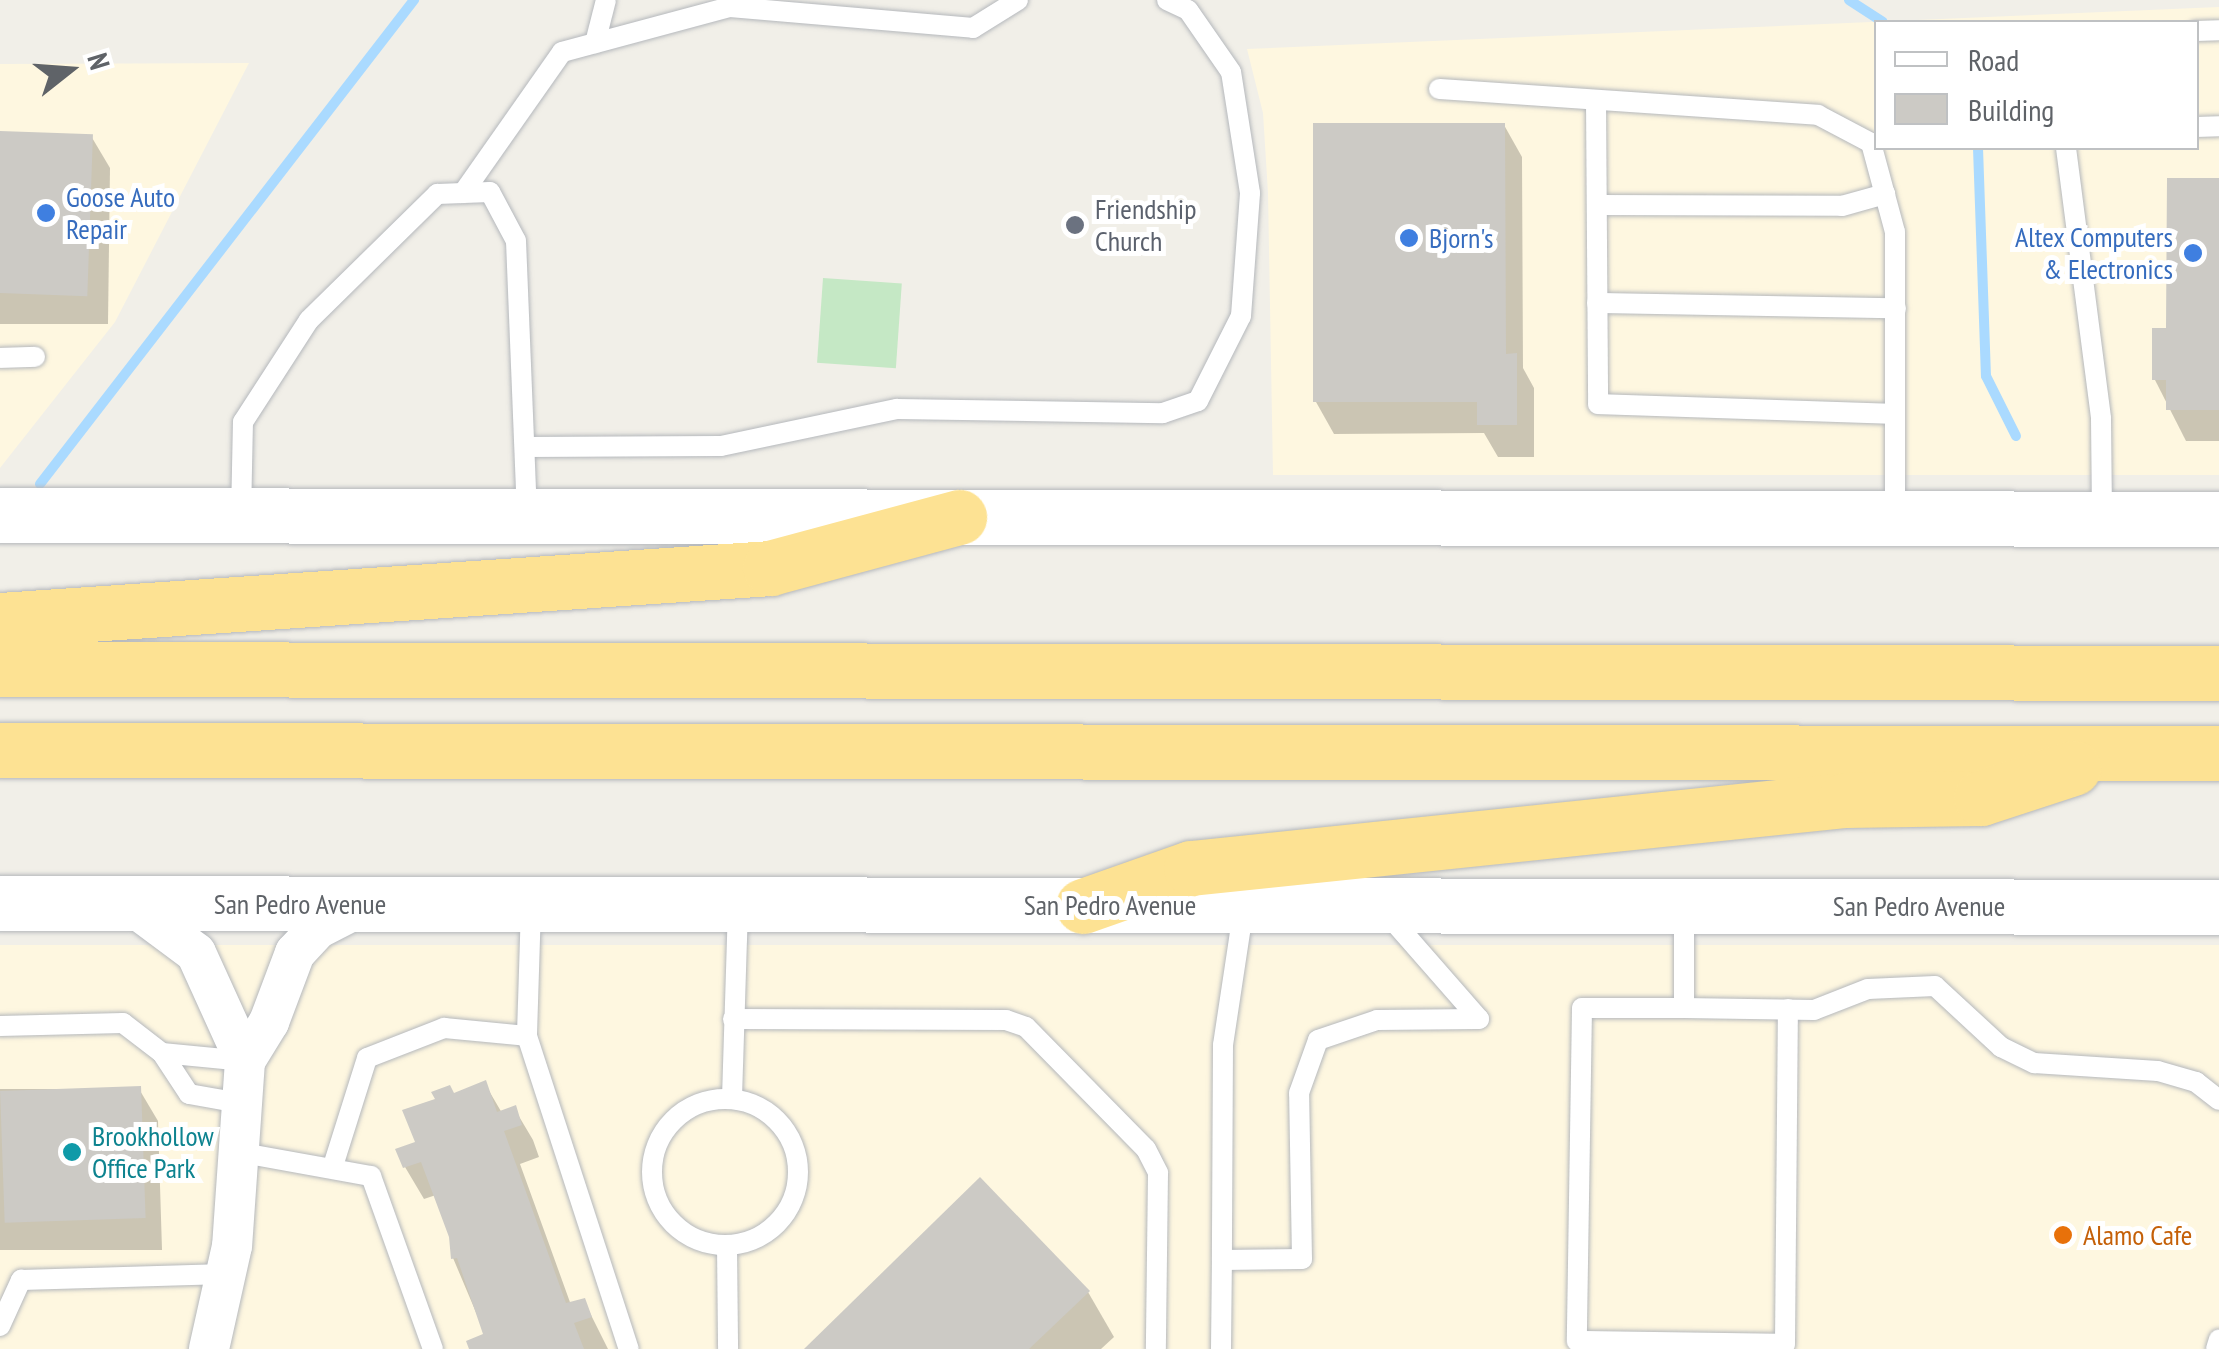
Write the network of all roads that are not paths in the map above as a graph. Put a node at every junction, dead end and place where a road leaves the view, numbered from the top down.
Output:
1 (606, 0) edge
2 (1018, 0) edge
3 (1167, 0) edge
4 (1188, 5) edge
5 (595, 43) junction
6 (1439, 89) dead end
7 (1596, 100) junction
8 (2066, 150) edge
9 (464, 193) junction
10 (1884, 194) junction
11 (1597, 206) junction
12 (1597, 303) junction
13 (1896, 308) junction
14 (35, 357) dead end
15 (0, 358) edge
16 (1895, 414) junction
17 (526, 447) junction
18 (0, 515) edge
19 (242, 516) junction
20 (526, 516) junction
21 (959, 517) junction
22 (1895, 518) junction
23 (2102, 518) junction
24 (2219, 518) edge
25 (0, 620) edge
26 (0, 669) edge
27 (2219, 673) edge
28 (0, 750) edge
29 (2118, 753) junction
30 (2219, 754) edge
31 (0, 903) edge
32 (130, 904) junction
33 (366, 904) junction
34 (531, 905) junction
35 (738, 905) junction
36 (1244, 905) junction
37 (1083, 906) junction
38 (1380, 906) junction
39 (1684, 906) junction
40 (2219, 907) edge
41 (1684, 1008) junction
42 (1788, 1009) junction
43 (733, 1019) junction
44 (0, 1026) edge
45 (527, 1036) junction
46 (162, 1053) junction
47 (246, 1061) junction
48 (732, 1098) junction
49 (2219, 1100) edge
50 (246, 1104) junction
51 (243, 1152) junction
52 (334, 1166) junction
53 (728, 1246) junction
54 (1222, 1260) junction
55 (226, 1274) junction
56 (0, 1326) edge
57 (2219, 1339) edge
58 (1683, 1346) edge
59 (209, 1349) edge
60 (433, 1349) edge
61 (629, 1349) edge
62 (728, 1349) edge
63 (1156, 1349) edge
64 (1222, 1349) edge
65 (2216, 1349) edge

1 - 5 lane
2 - 5 lane
3 - 4 lane
4 - 17 lane
5 - 9 lane
6 - 7 lane
7 - 10 lane
7 - 11 lane
8 - 23 lane
9 - 17 lane
9 - 19 lane
10 - 11 lane
10 - 13 lane
11 - 12 lane
12 - 13 lane
12 - 16 lane
13 - 16 lane
14 - 15 lane
16 - 22 lane
17 - 20 lane
18 - 19 main road
19 - 20 main road
20 - 21 main road
21 - 22 main road
21 - 25 highway
22 - 23 main road
23 - 24 main road
26 - 27 highway
28 - 29 highway
29 - 30 highway
29 - 37 highway
31 - 32 main road, San Pedro Avenue
32 - 33 main road, San Pedro Avenue
32 - 47 street
33 - 34 main road, San Pedro Avenue
33 - 47 street
34 - 35 main road, San Pedro Avenue
34 - 45 lane
35 - 37 main road, San Pedro Avenue
35 - 43 lane
36 - 37 main road, San Pedro Avenue
36 - 38 main road, San Pedro Avenue
36 - 54 lane
38 - 39 main road, San Pedro Avenue
38 - 54 lane
39 - 40 main road, San Pedro Avenue
39 - 41 lane
41 - 42 lane
41 - 58 lane
42 - 49 lane
42 - 58 lane
43 - 48 lane
43 - 63 lane
44 - 46 lane
45 - 52 lane
45 - 61 lane
46 - 47 lane
46 - 50 lane
47 - 50 street
48 - 53 lane
48 - 53 lane
50 - 51 street
51 - 52 lane
51 - 55 street
52 - 60 lane
53 - 62 lane
54 - 64 lane
55 - 56 lane
55 - 59 street
57 - 65 lane

